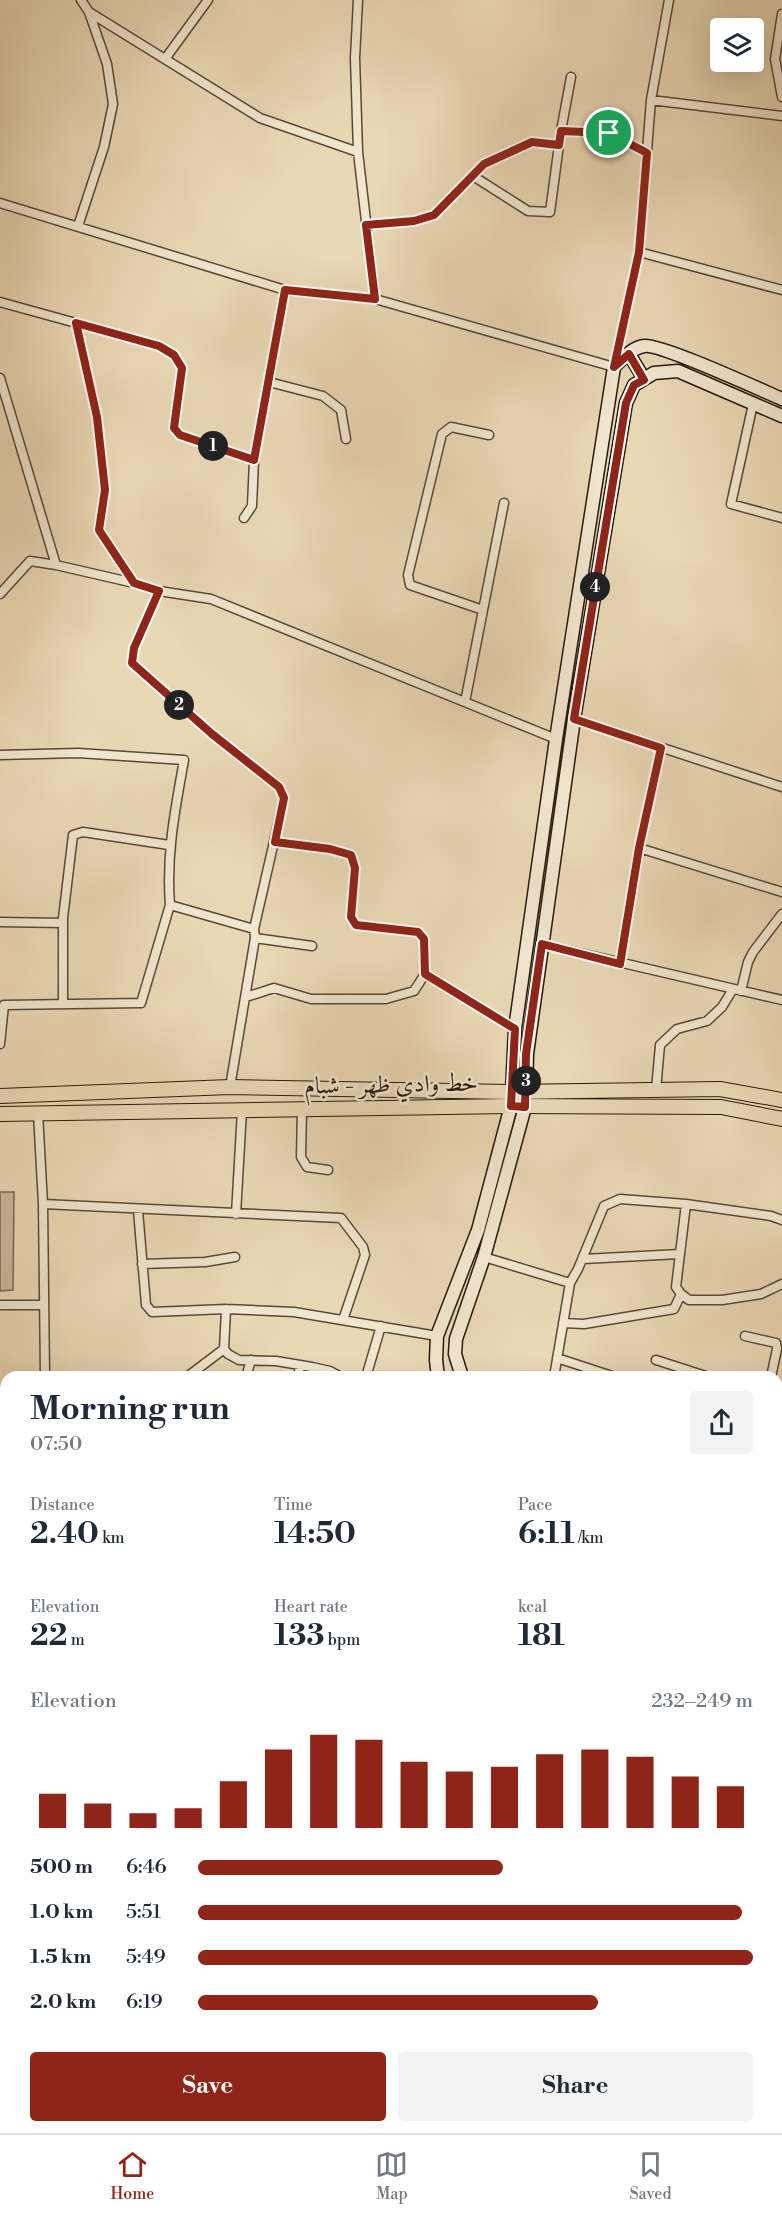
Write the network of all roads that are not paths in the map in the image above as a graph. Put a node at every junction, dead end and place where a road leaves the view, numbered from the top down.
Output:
1 (81, 0) edge
2 (208, 0) edge
3 (358, 0) edge
4 (669, 0) edge
5 (89, 12) junction
6 (782, 14) edge
7 (165, 59) junction
8 (571, 77) dead end
9 (782, 95) edge
10 (651, 100) junction
11 (782, 116) edge
12 (561, 131) junction
13 (559, 145) junction
14 (358, 152) junction
15 (647, 153) junction
16 (473, 176) junction
17 (0, 203) edge
18 (366, 225) junction
19 (78, 226) junction
20 (639, 252) junction
21 (285, 290) junction
22 (782, 290) edge
23 (375, 299) junction
24 (0, 302) edge
25 (76, 323) junction
26 (629, 354) junction
27 (614, 367) junction
28 (0, 378) edge
29 (644, 380) junction
30 (269, 382) junction
31 (782, 399) edge
32 (753, 404) junction
33 (782, 416) edge
34 (489, 435) dead end
35 (346, 439) dead end
36 (254, 460) junction
37 (504, 503) dead end
38 (244, 518) dead end
39 (782, 518) edge
40 (56, 565) junction
41 (134, 583) junction
42 (159, 591) junction
43 (0, 594) edge
44 (483, 610) junction
45 (465, 702) junction
46 (574, 719) junction
47 (556, 739) junction
48 (661, 748) junction
49 (0, 755) edge
50 (782, 787) edge
51 (275, 842) junction
52 (169, 846) junction
53 (639, 848) junction
54 (782, 892) edge
55 (170, 906) junction
56 (782, 914) edge
57 (0, 922) edge
58 (63, 923) junction
59 (254, 933) junction
60 (542, 944) junction
61 (312, 946) dead end
62 (620, 964) junction
63 (425, 974) junction
64 (737, 990) junction
65 (246, 997) junction
66 (782, 1000) edge
67 (2, 1004) edge
68 (63, 1004) junction
69 (515, 1029) junction
70 (0, 1044) edge
71 (230, 1087) junction
72 (656, 1090) junction
73 (0, 1096) edge
74 (781, 1098) edge
75 (519, 1099) junction
76 (302, 1109) junction
77 (242, 1110) junction
78 (38, 1113) junction
79 (0, 1114) edge
80 (782, 1119) edge
81 (328, 1170) dead end
82 (42, 1204) junction
83 (686, 1204) junction
84 (138, 1210) junction
85 (236, 1214) junction
86 (782, 1220) edge
87 (680, 1254) junction
88 (236, 1257) dead end
89 (484, 1257) junction
90 (583, 1259) junction
91 (142, 1264) junction
92 (570, 1283) junction
93 (782, 1284) edge
94 (681, 1294) junction
95 (0, 1305) edge
96 (44, 1305) junction
97 (226, 1309) junction
98 (344, 1320) junction
99 (563, 1323) junction
100 (381, 1326) junction
101 (437, 1336) junction
102 (745, 1336) dead end
103 (224, 1349) junction
104 (557, 1358) junction
105 (251, 1360) junction
106 (656, 1360) dead end
107 (300, 1365) junction
108 (45, 1371) edge
109 (195, 1371) edge
110 (248, 1371) edge
111 (299, 1371) edge
112 (330, 1371) edge
113 (368, 1371) edge
114 (437, 1371) edge
115 (460, 1371) edge
116 (555, 1371) edge
117 (597, 1371) edge
118 (690, 1371) edge
119 (772, 1371) edge

1 - 5 street
2 - 7 street
3 - 14 street
4 - 10 street
5 - 7 street
5 - 19 street
6 - 9 street
7 - 14 street
8 - 12 street
10 - 11 street
10 - 15 street
12 - 13 street
12 - 15 street
13 - 16 street
13 - 16 street
14 - 18 street
15 - 20 street
16 - 18 street
17 - 19 street
18 - 23 street
19 - 21 street
20 - 22 street
20 - 27 street
21 - 23 street
21 - 30 street
23 - 27 street
24 - 25 street
25 - 36 street
25 - 41 street
26 - 27 street
26 - 29 street
26 - 31 street
27 - 47 street
28 - 40 street
29 - 32 street
29 - 46 street
30 - 35 street
30 - 36 street
32 - 33 street
32 - 39 street
34 - 44 street
36 - 38 street
37 - 44 street
40 - 41 street
40 - 43 street
41 - 42 street
42 - 45 street
42 - 51 street
44 - 45 street
45 - 47 street
46 - 48 street
46 - 60 street
47 - 69 street
48 - 50 street
48 - 53 street
49 - 52 street
51 - 59 street
51 - 63 street
52 - 55 street
52 - 58 street
53 - 54 street
53 - 62 street
55 - 59 street
55 - 68 street
56 - 64 street
57 - 58 street
58 - 68 street
59 - 61 street
59 - 65 street
60 - 62 street
60 - 75 street
62 - 64 street
63 - 65 street
63 - 69 street
64 - 66 street
64 - 72 street
65 - 71 street
67 - 68 street
67 - 70 street
69 - 75 street
71 - 73 main road, خط وادي ظهر - شبام
71 - 75 main road, خط وادي ظهر - شبام
72 - 74 main road, خط وادي ظهر - شبام
72 - 75 main road, خط وادي ظهر - شبام
75 - 76 main road, خط وادي ظهر - شبام
75 - 80 main road, خط وادي ظهر - شبام
75 - 89 street
75 - 101 street
76 - 77 main road, خط وادي ظهر - شبام
76 - 81 street
77 - 78 main road, خط وادي ظهر - شبام
77 - 85 street
78 - 79 main road, خط وادي ظهر - شبام
78 - 82 street
82 - 84 street
82 - 96 street
83 - 86 street
83 - 87 street
83 - 90 street
84 - 85 street
84 - 91 street
85 - 98 street
87 - 90 street
87 - 94 street
88 - 91 street
89 - 92 street
89 - 115 street
90 - 92 street
91 - 97 street
92 - 99 street
93 - 94 street
94 - 99 street
95 - 96 street
96 - 108 street
97 - 98 street
97 - 103 street
98 - 100 street
99 - 104 street
100 - 101 street
100 - 113 street
101 - 114 street
102 - 119 street
103 - 105 street
103 - 109 street
104 - 116 street
104 - 117 street
105 - 107 street
105 - 110 street
106 - 118 street
107 - 111 street
107 - 112 street

